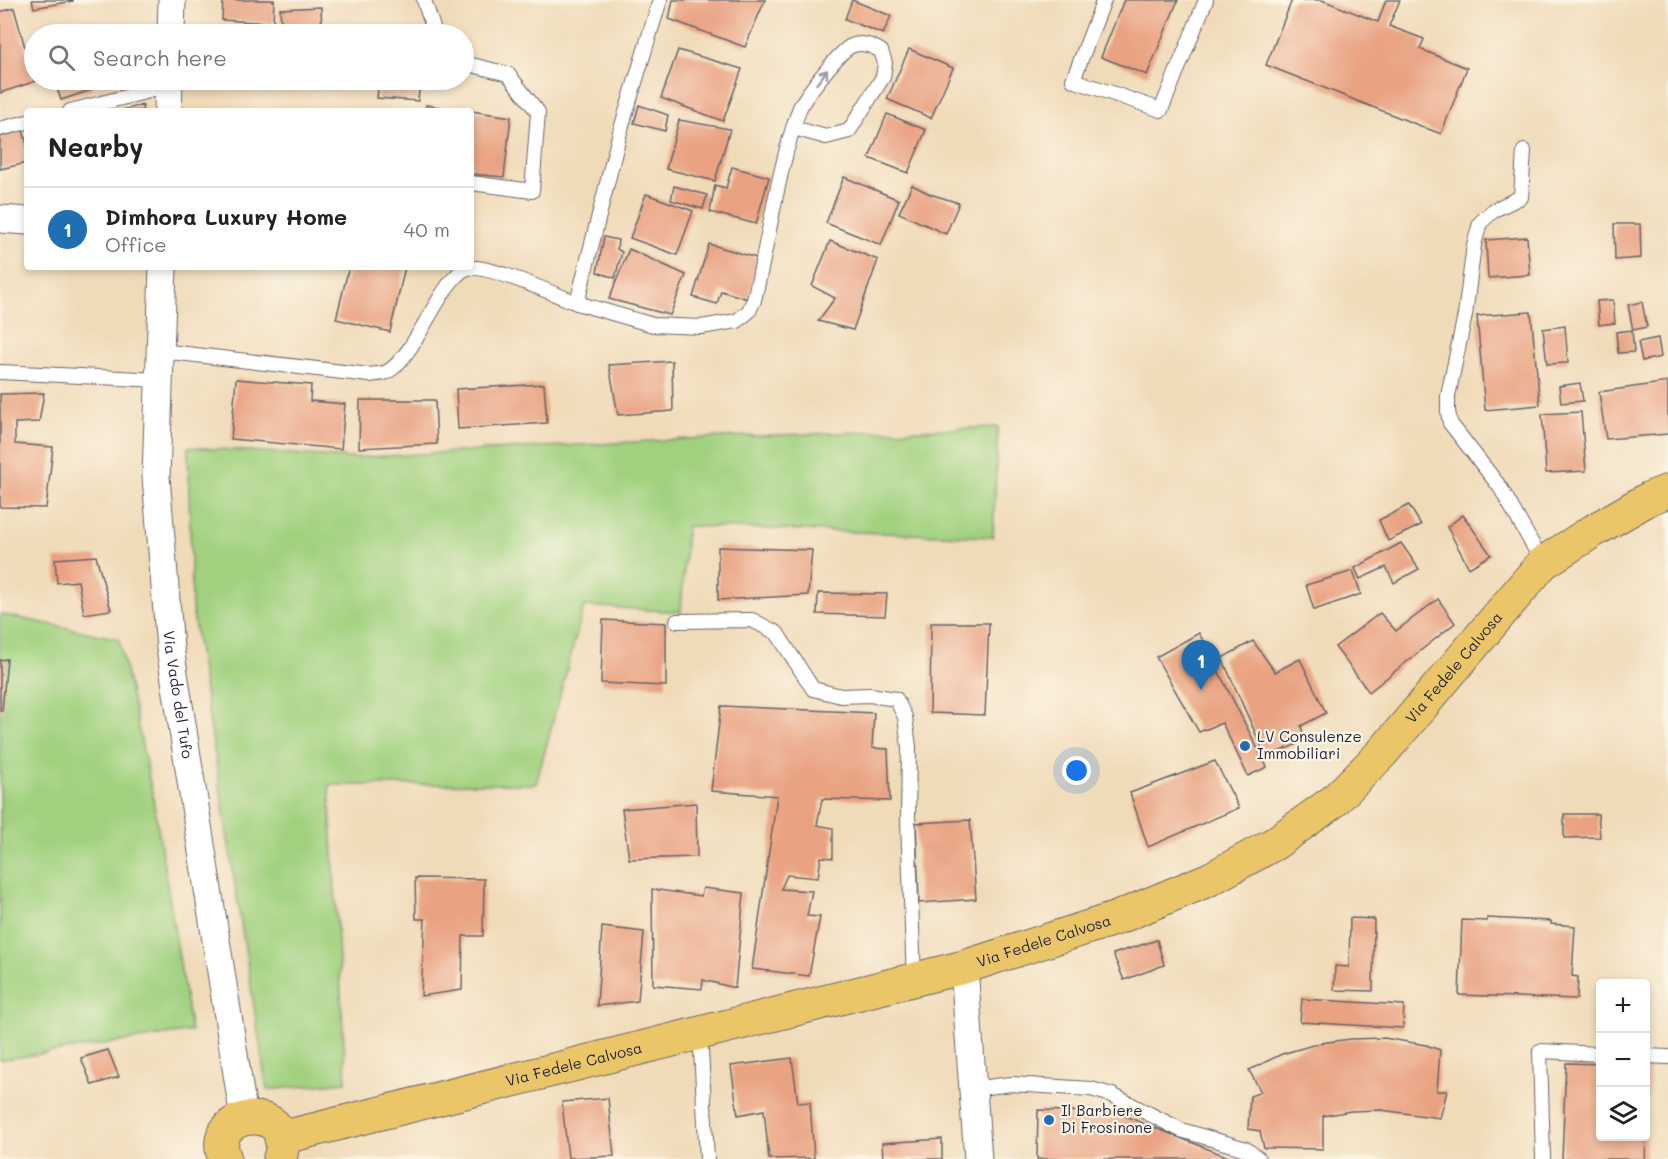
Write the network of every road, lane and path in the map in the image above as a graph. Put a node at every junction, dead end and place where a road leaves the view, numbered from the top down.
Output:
1 (172, 0) edge
2 (424, 0) edge
3 (660, 0) edge
4 (1104, 0) edge
5 (1206, 0) edge
6 (171, 24) edge
7 (432, 24) edge
8 (474, 66) edge
9 (169, 92) edge
10 (86, 108) edge
11 (24, 123) edge
12 (794, 128) junction
13 (0, 129) edge
14 (1524, 151) dead end
15 (474, 183) edge
16 (0, 219) edge
17 (24, 221) edge
18 (474, 269) edge
19 (164, 270) edge
20 (465, 270) edge
21 (577, 303) junction
22 (161, 351) junction
23 (0, 372) edge
24 (160, 380) junction
25 (1668, 491) edge
26 (1543, 563) junction
27 (677, 621) dead end
28 (964, 967) junction
29 (914, 980) junction
30 (700, 1032) junction
31 (1596, 1054) edge
32 (1650, 1056) edge
33 (1668, 1057) edge
34 (972, 1089) junction
35 (244, 1118) junction
36 (280, 1148) edge
37 (219, 1158) edge
38 (707, 1159) edge
39 (978, 1159) edge
40 (1259, 1159) edge
41 (1543, 1159) edge

1 - 6 street
2 - 7 lane
3 - 21 lane
4 - 5 lane
8 - 15 lane
9 - 10 lane
11 - 13 lane
12 -> 12 lane
12 - 21 lane
14 - 26 lane
16 - 17 street
18 - 21 lane
19 - 22 street, Via Vado del Tufo
20 - 22 lane
22 - 24 street, Via Vado del Tufo
23 - 24 lane
24 - 35 street, Via Vado del Tufo
25 - 26 main road, Via Fedele Calvosa
26 - 28 main road, Via Fedele Calvosa
27 - 29 lane
28 - 29 main road, Via Fedele Calvosa
28 - 34 street
29 - 30 main road, Via Fedele Calvosa
30 - 36 main road, Via Fedele Calvosa
30 - 38 lane
31 - 41 lane
32 - 33 lane
34 - 39 street
34 - 40 lane
35 - 36 main road
35 - 37 main road

